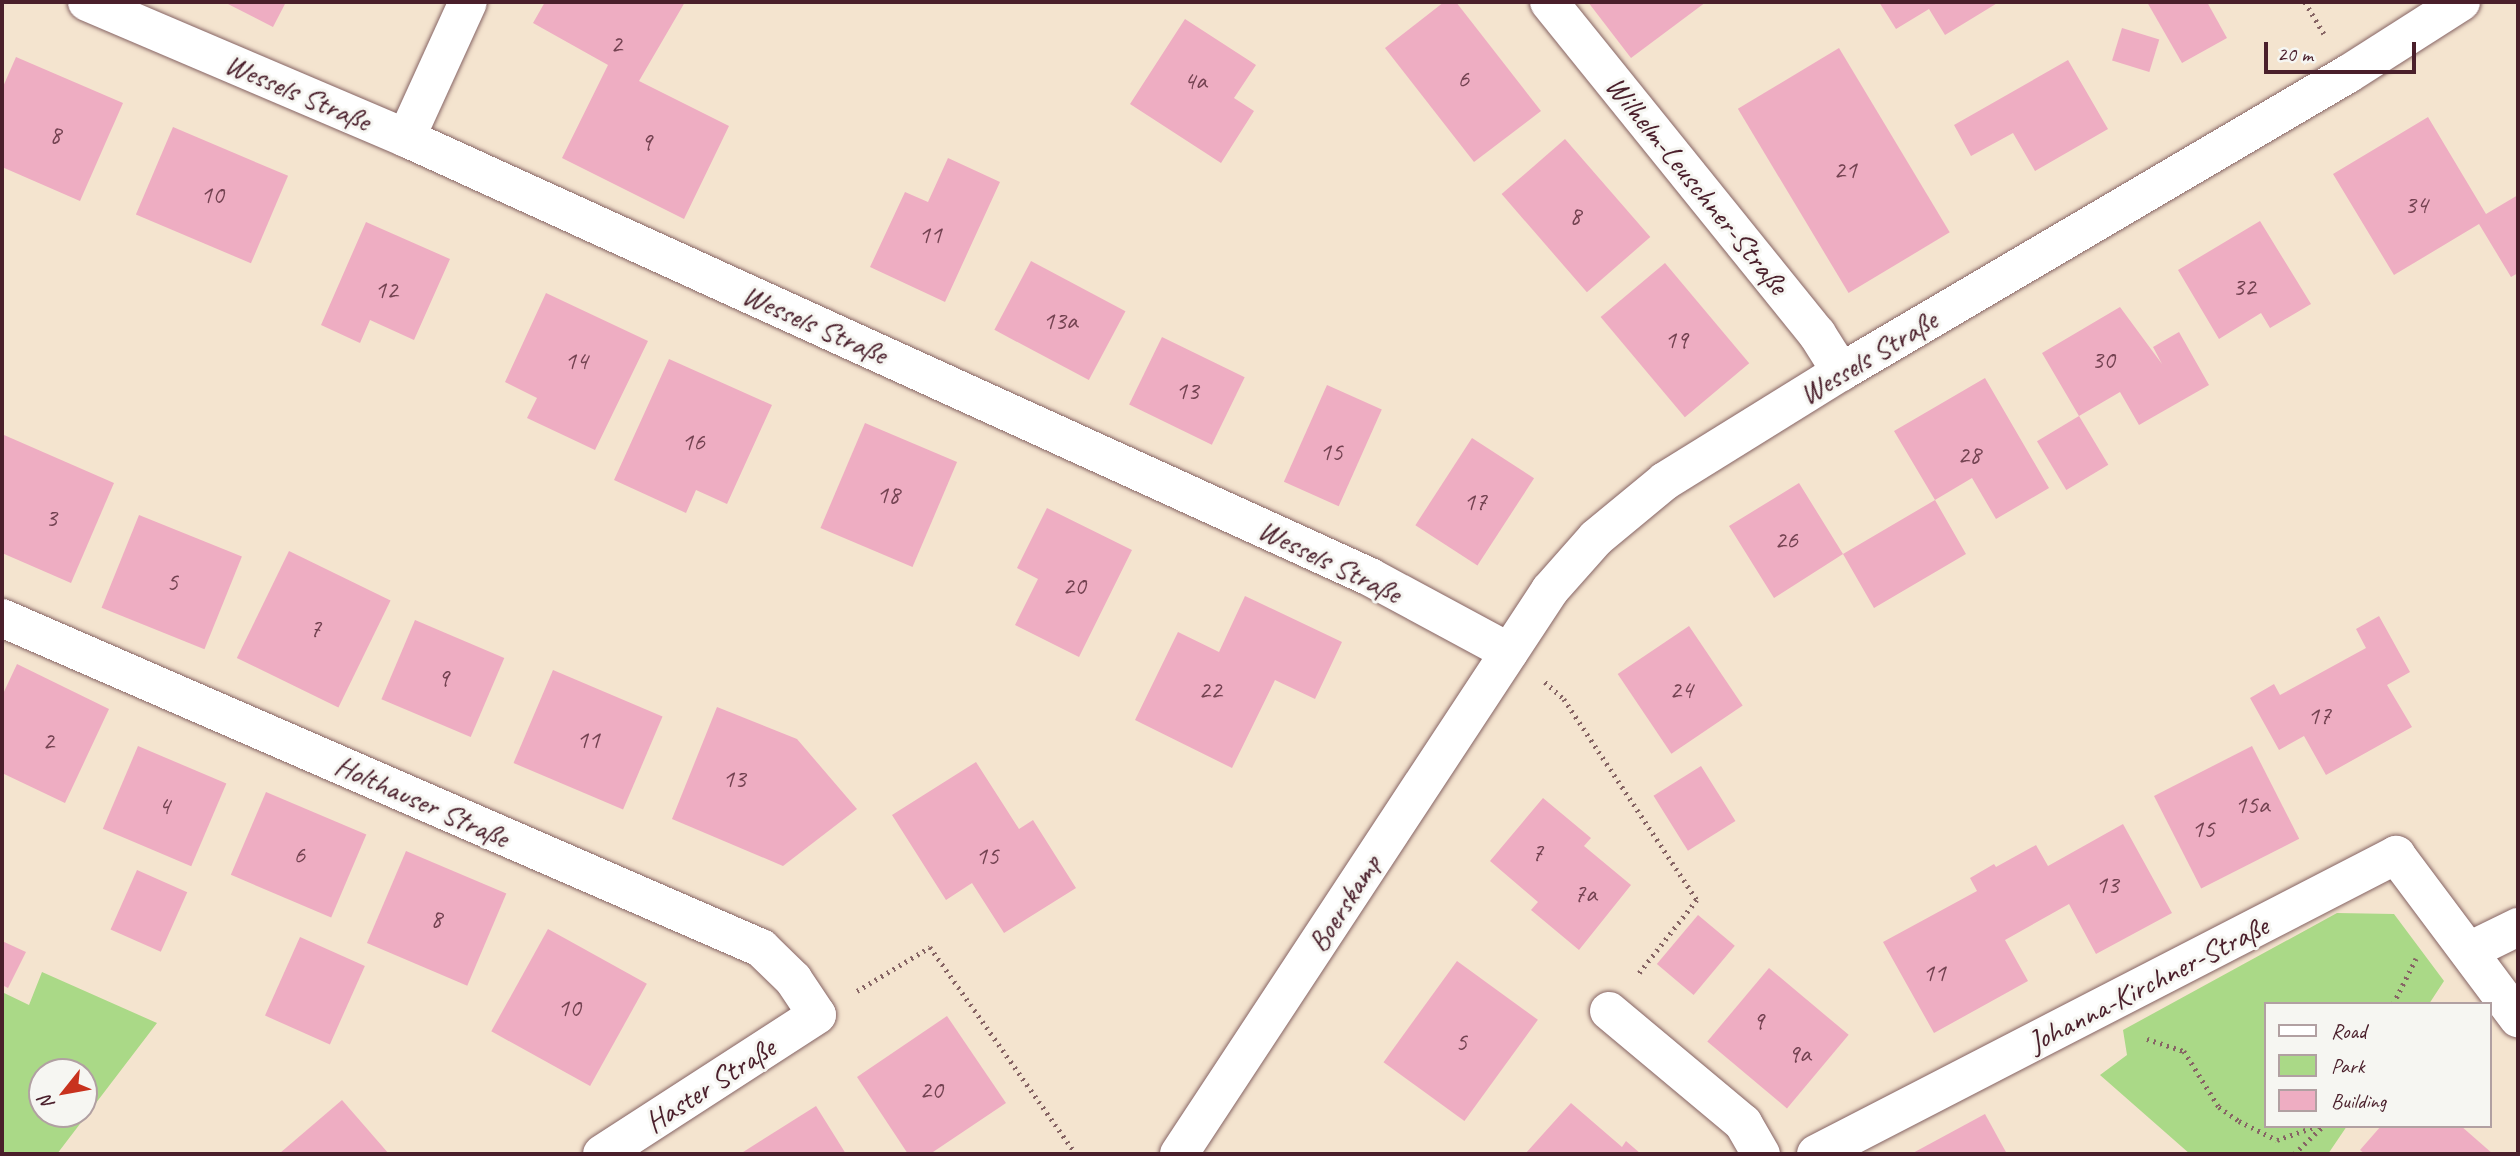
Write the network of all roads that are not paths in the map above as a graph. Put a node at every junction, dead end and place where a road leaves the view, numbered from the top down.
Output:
1 (87, 2) edge
2 (468, 2) edge
3 (1549, 2) edge
4 (2461, 2) edge
5 (406, 138) junction
6 (1841, 372) junction
7 (2, 618) edge
8 (1509, 652) junction
9 (2518, 927) edge
10 (2461, 940) junction
11 (1609, 1011) road end
12 (817, 1015) joint
13 (2518, 1018) edge
14 (602, 1154) edge
15 (1179, 1154) edge
16 (1761, 1154) edge
17 (1816, 1154) edge

1 - 5 street, Wessels Straße
2 - 5 street
3 - 6 street, Wilhelm-Leuschner-Straße
4 - 6 street, Wessels Straße
5 - 8 street, Wessels Straße
6 - 8 street, Wessels Straße
7 - 12 street, Holthauser Straße
8 - 15 street, Boerskamp
9 - 10 street
10 - 13 street
10 - 17 street, Johanna-Kirchner-Straße
11 - 16 street
12 - 14 street, Haster Straße

